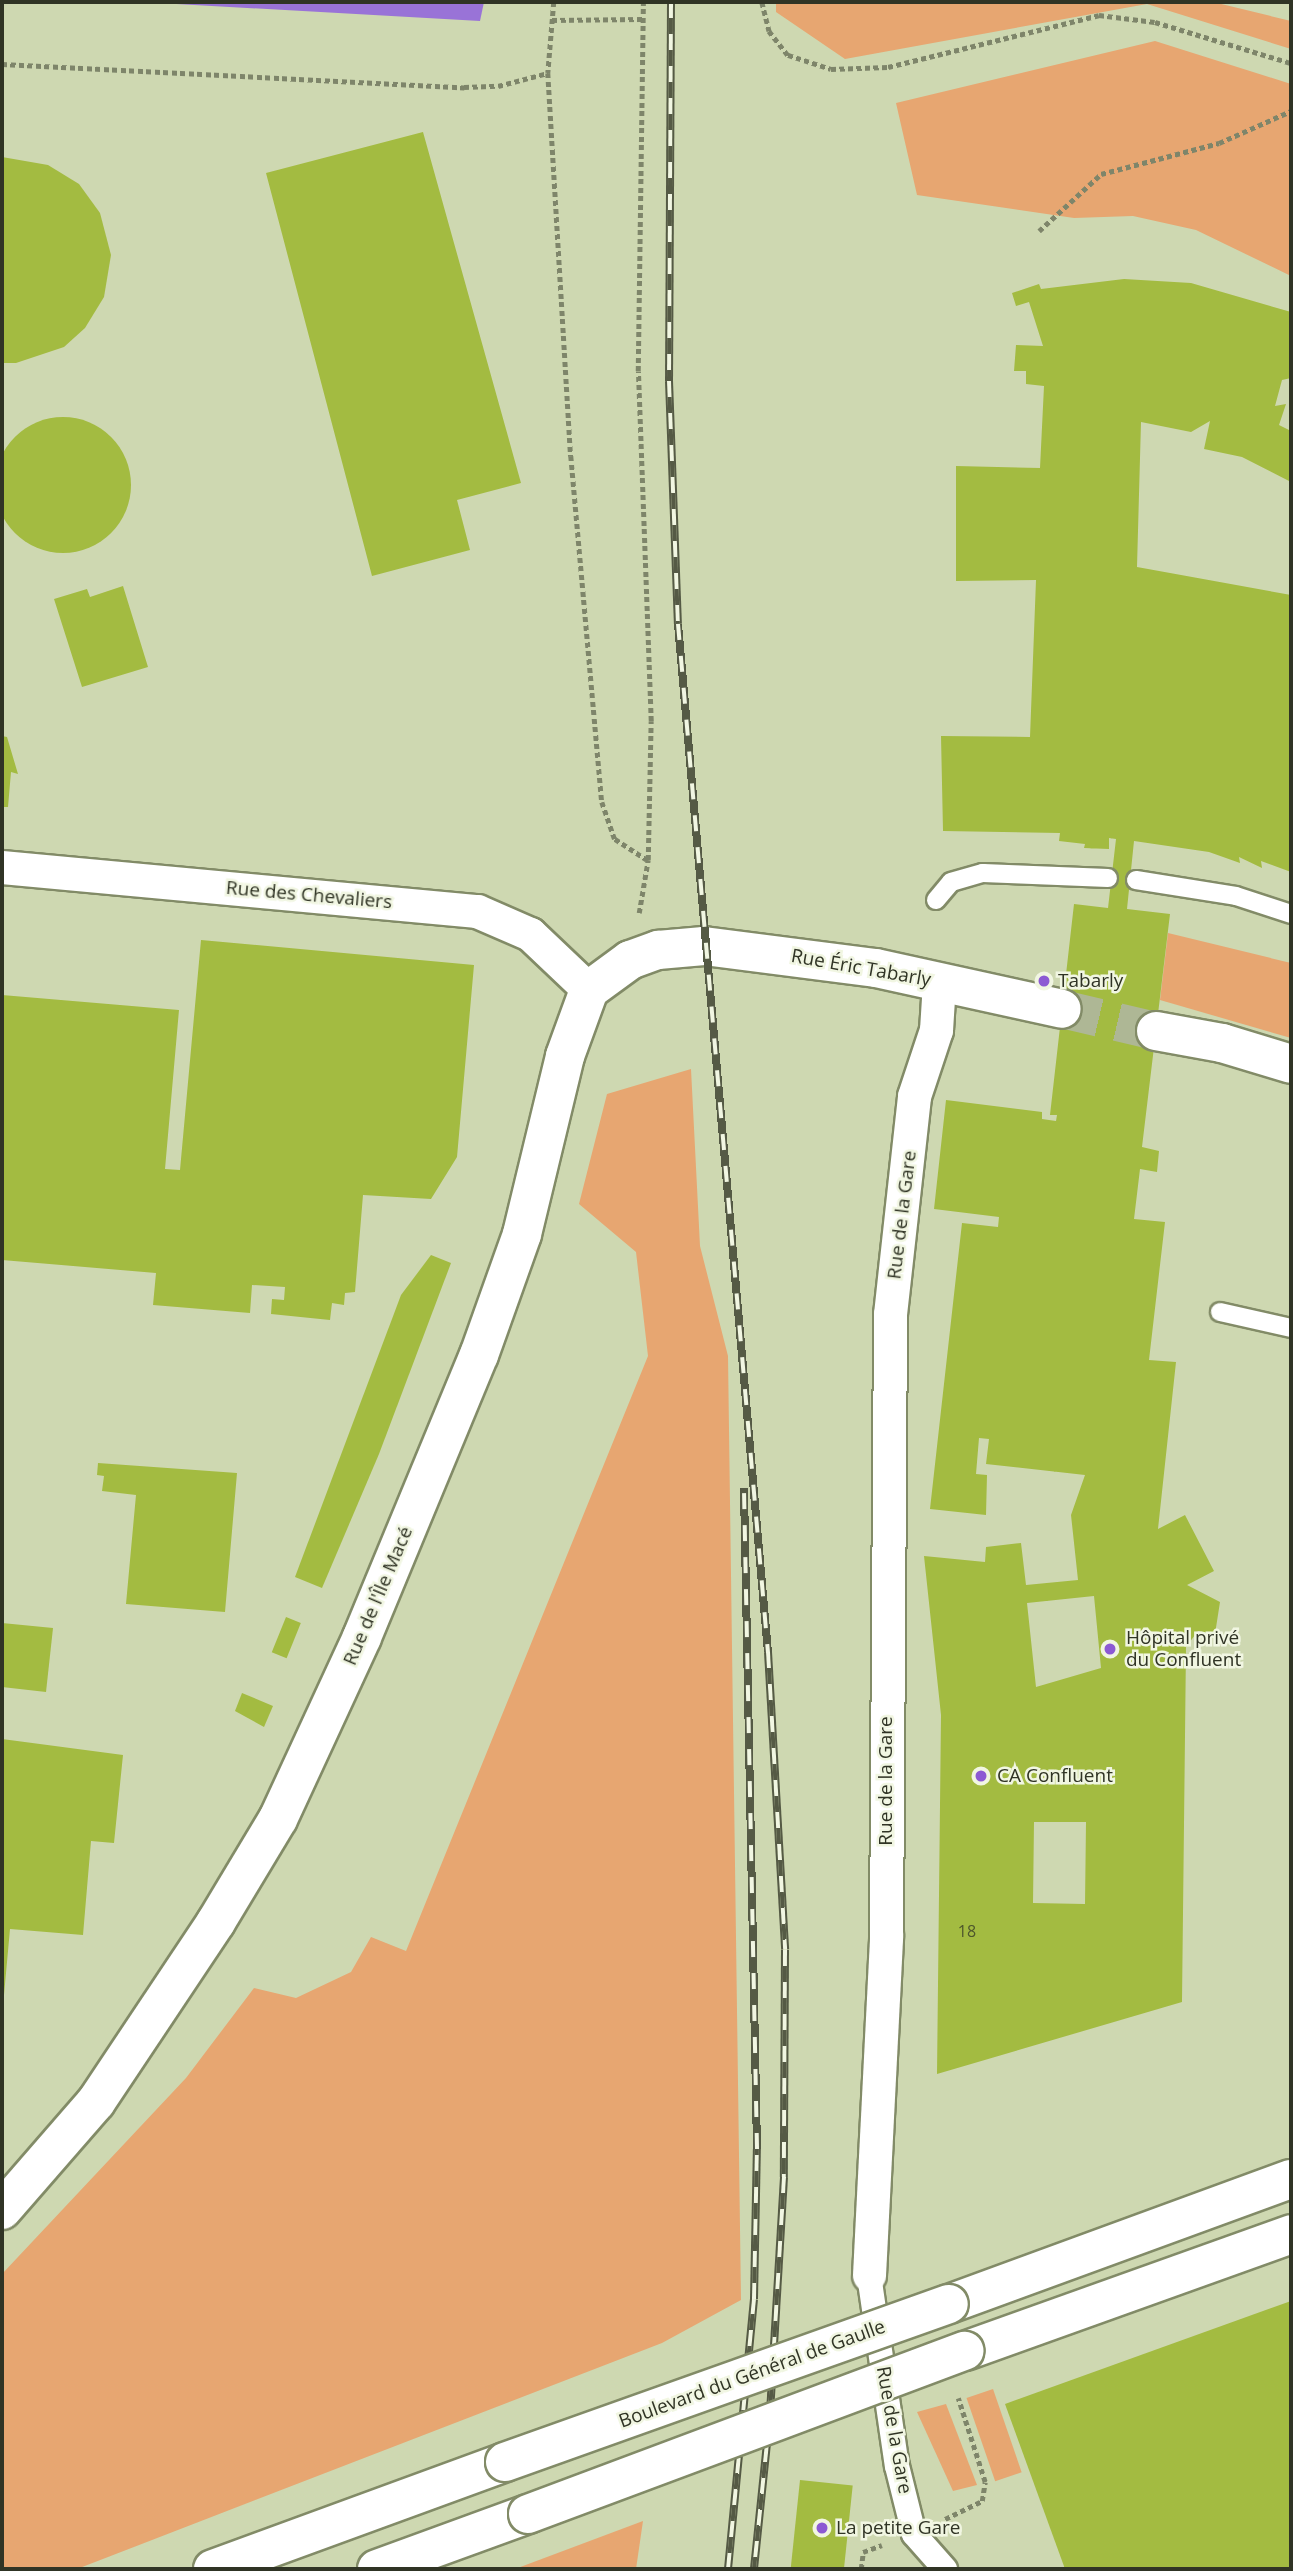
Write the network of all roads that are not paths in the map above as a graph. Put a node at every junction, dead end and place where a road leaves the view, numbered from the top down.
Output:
1 (2, 867) edge
2 (1108, 878) dead end
3 (1136, 880) dead end
4 (936, 901) dead end
5 (1291, 914) edge
6 (939, 982) junction
7 (589, 990) junction
8 (1062, 1009) tunnel mouth
9 (1156, 1031) tunnel mouth
10 (1291, 1063) edge
11 (1220, 1312) dead end
12 (1291, 1328) edge
13 (1291, 2179) edge
14 (2, 2210) edge
15 (1291, 2234) edge
16 (869, 2275) joint
17 (213, 2569) edge
18 (377, 2569) edge
19 (945, 2569) edge

1 - 7 street, Rue des Chevaliers
2 - 4 lane
3 - 5 lane
6 - 7 main road, Rue Éric Tabarly
6 - 8 main road, Rue Éric Tabarly
6 - 16 street, Rue de la Gare
7 - 14 main road, Rue de l'Île Macé
9 - 10 main road
11 - 12 lane
13 - 17 main road, Boulevard du Général de Gaulle, bridge
15 - 18 main road, bridge
16 - 19 street, Rue de la Gare

